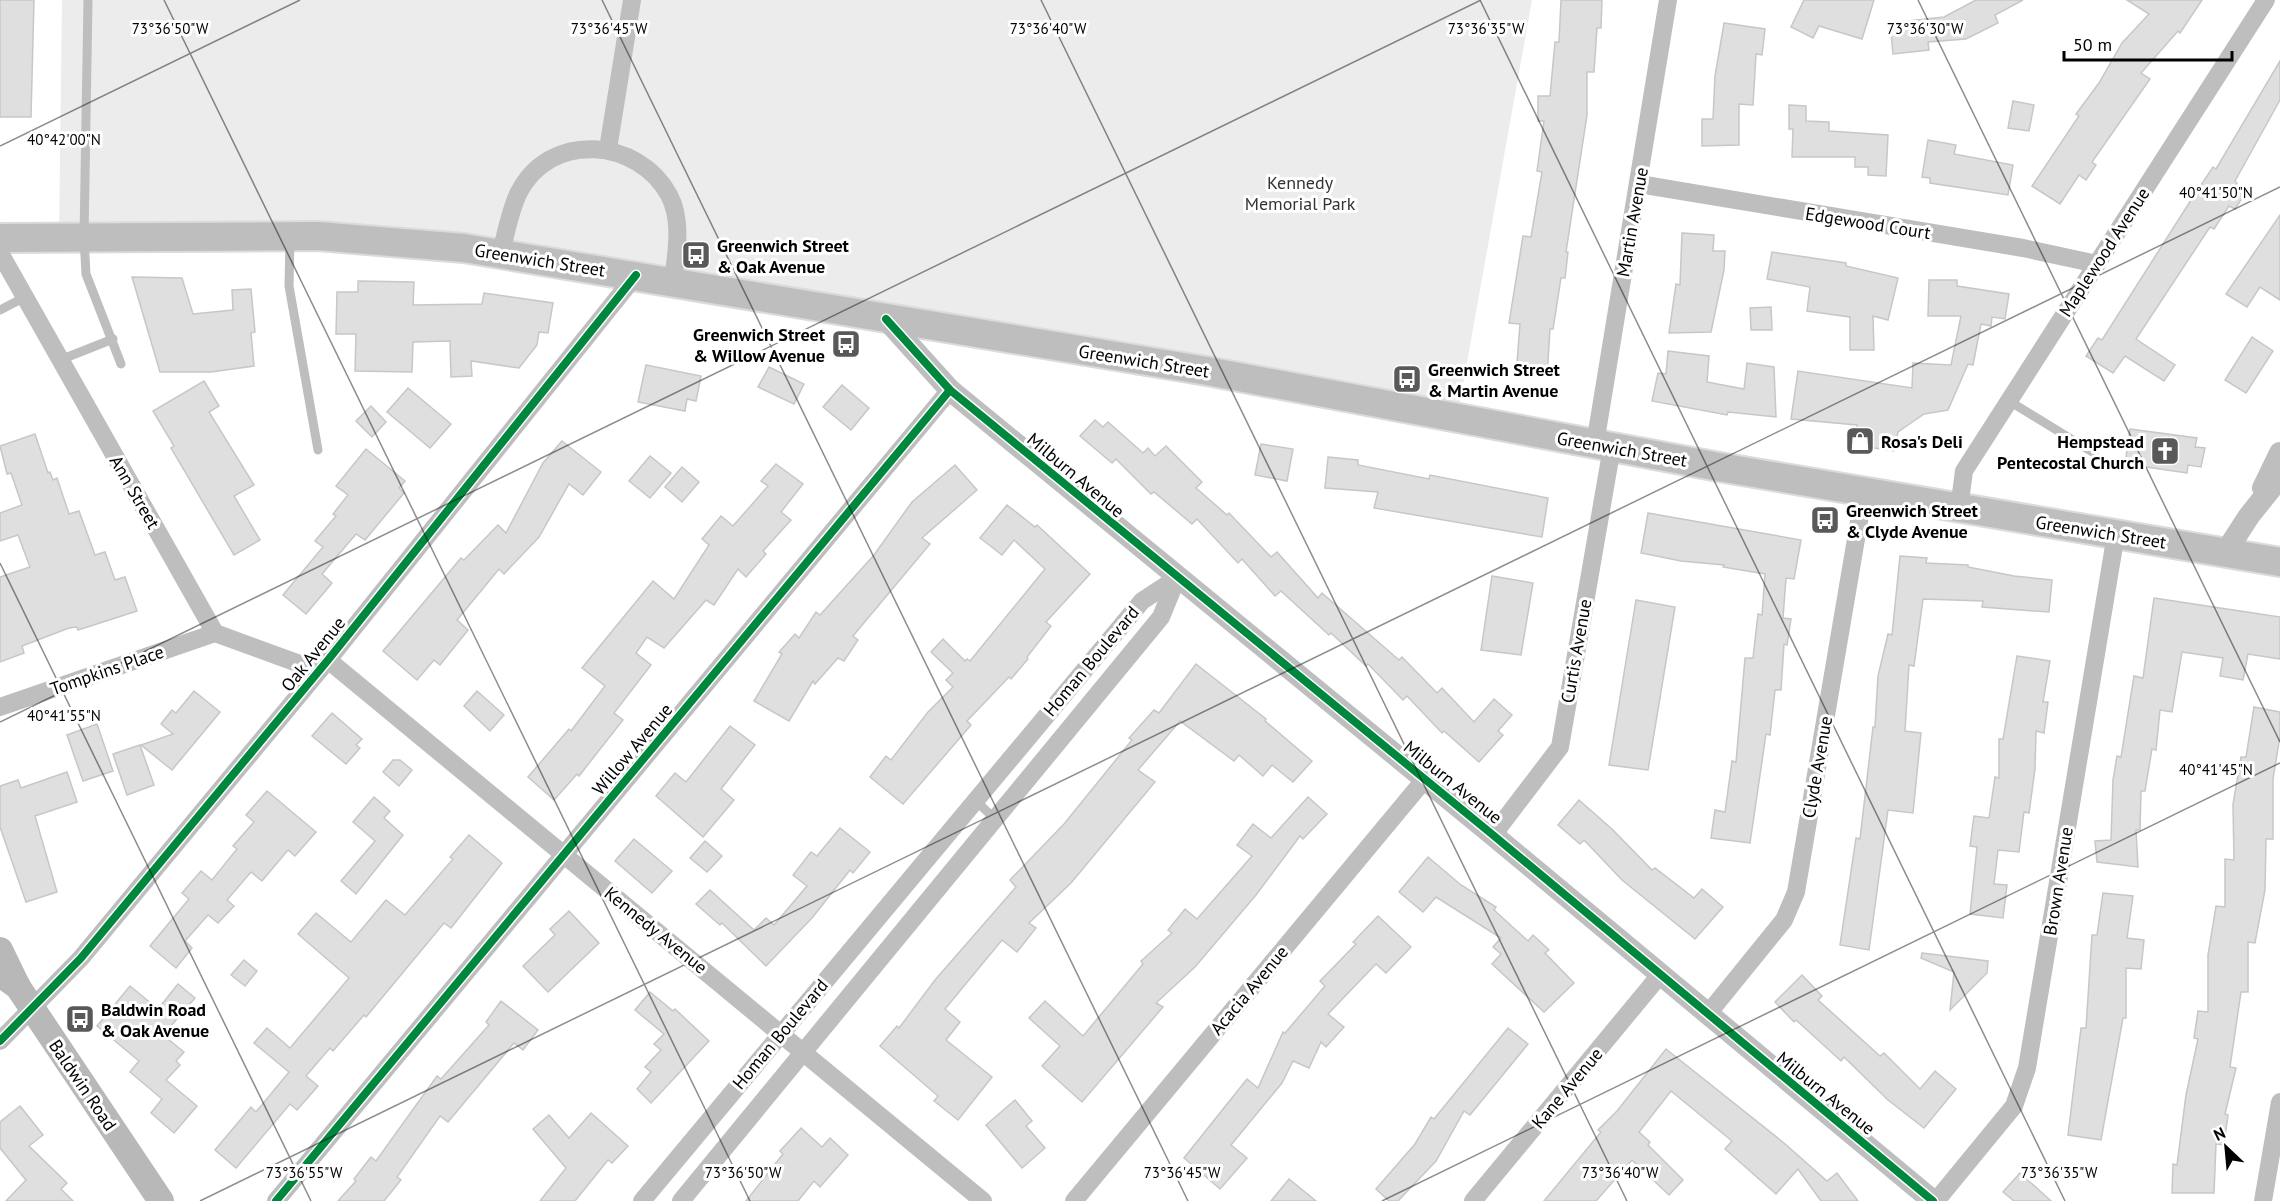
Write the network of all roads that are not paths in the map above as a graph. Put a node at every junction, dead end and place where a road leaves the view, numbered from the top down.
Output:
1 (88, 0) edge
2 (632, 0) edge
3 (1668, 0) edge
4 (2266, 0) edge
5 (608, 149) junction
6 (1639, 184) junction
7 (290, 236) junction
8 (0, 238) edge
9 (84, 238) junction
10 (0, 253) edge
11 (501, 253) junction
12 (2097, 264) junction
13 (636, 275) junction
14 (673, 281) junction
15 (25, 297) junction
16 (0, 310) edge
17 (886, 319) junction
18 (113, 339) junction
19 (60, 360) junction
20 (121, 364) dead end
21 (950, 390) junction
22 (2008, 401) junction
23 (1604, 445) junction
24 (318, 450) dead end
25 (2094, 453) dead end
26 (2280, 453) edge
27 (2280, 477) edge
28 (1864, 492) junction
29 (1959, 509) junction
30 (2249, 516) junction
31 (2116, 534) junction
32 (2225, 553) junction
33 (2280, 562) edge
34 (1177, 578) junction
35 (215, 633) junction
36 (324, 666) junction
37 (0, 707) edge
38 (1425, 779) junction
39 (975, 800) junction
40 (995, 819) junction
41 (1493, 835) junction
42 (564, 854) junction
43 (0, 950) edge
44 (1660, 975) junction
45 (9, 980) edge
46 (32, 1008) junction
47 (1707, 1015) junction
48 (780, 1033) junction
49 (0, 1041) edge
50 (803, 1052) junction
51 (2280, 1102) edge
52 (160, 1201) edge
53 (276, 1201) edge
54 (642, 1201) edge
55 (681, 1201) edge
56 (983, 1201) edge
57 (1074, 1201) edge
58 (1473, 1201) edge
59 (1935, 1201) edge
60 (2263, 1201) edge

1 - 9 lane
2 - 5 street
3 - 6 street, Martin Avenue
4 - 12 street, Maplewood Avenue
5 - 11 street
5 - 14 street
6 - 12 street, Edgewood Court
6 - 23 street, Martin Avenue
7 - 9 main road, Greenwich Street
7 - 11 main road, Greenwich Street
7 - 24 lane
8 - 9 main road, Greenwich Street
9 - 18 lane
10 - 15 street, Ann Street
11 - 13 main road, Greenwich Street
12 - 22 street, Maplewood Avenue
13 - 14 main road, Greenwich Street
13 - 36 street, Oak Avenue
14 - 17 main road, Greenwich Street
15 - 16 lane
15 - 19 street, Ann Street
17 - 21 street
17 - 23 main road, Greenwich Street
18 - 19 lane
18 - 20 lane
19 - 35 street, Ann Street
21 - 34 street, Milburn Avenue
21 - 42 street, Willow Avenue
22 - 25 lane
22 - 29 street, Maplewood Avenue
23 - 28 main road, Greenwich Street
23 - 41 street, Curtis Avenue
26 - 30 street
27 - 30 street
28 - 29 main road, Greenwich Street
28 - 47 street, Clyde Avenue
29 - 31 main road, Greenwich Street
30 - 32 street
31 - 32 main road, Greenwich Street
31 - 59 street, Brown Avenue
32 - 33 main road, Greenwich Street
34 - 38 street, Milburn Avenue
34 - 39 street, Homan Boulevard
34 - 40 street, Homan Boulevard
35 - 36 street
35 - 37 street, Tompkins Place
36 - 42 street, Kennedy Avenue
36 - 46 street, Oak Avenue
38 - 41 street, Milburn Avenue
38 - 57 street, Acacia Avenue
39 - 40 lane
39 - 48 street, Homan Boulevard
40 - 50 street, Homan Boulevard
41 - 44 street, Milburn Avenue
42 - 48 street, Kennedy Avenue
42 - 53 street, Willow Avenue
43 - 45 main road, Baldwin Road
44 - 47 street, Milburn Avenue
44 - 58 street, Kane Avenue
45 - 46 main road, Baldwin Road
46 - 49 street, Oak Avenue
46 - 52 main road, Baldwin Road
47 - 59 street, Milburn Avenue
48 - 50 street, Kennedy Avenue
48 - 54 street, Homan Boulevard
50 - 55 street, Homan Boulevard
50 - 56 street, Kennedy Avenue
51 - 60 street

